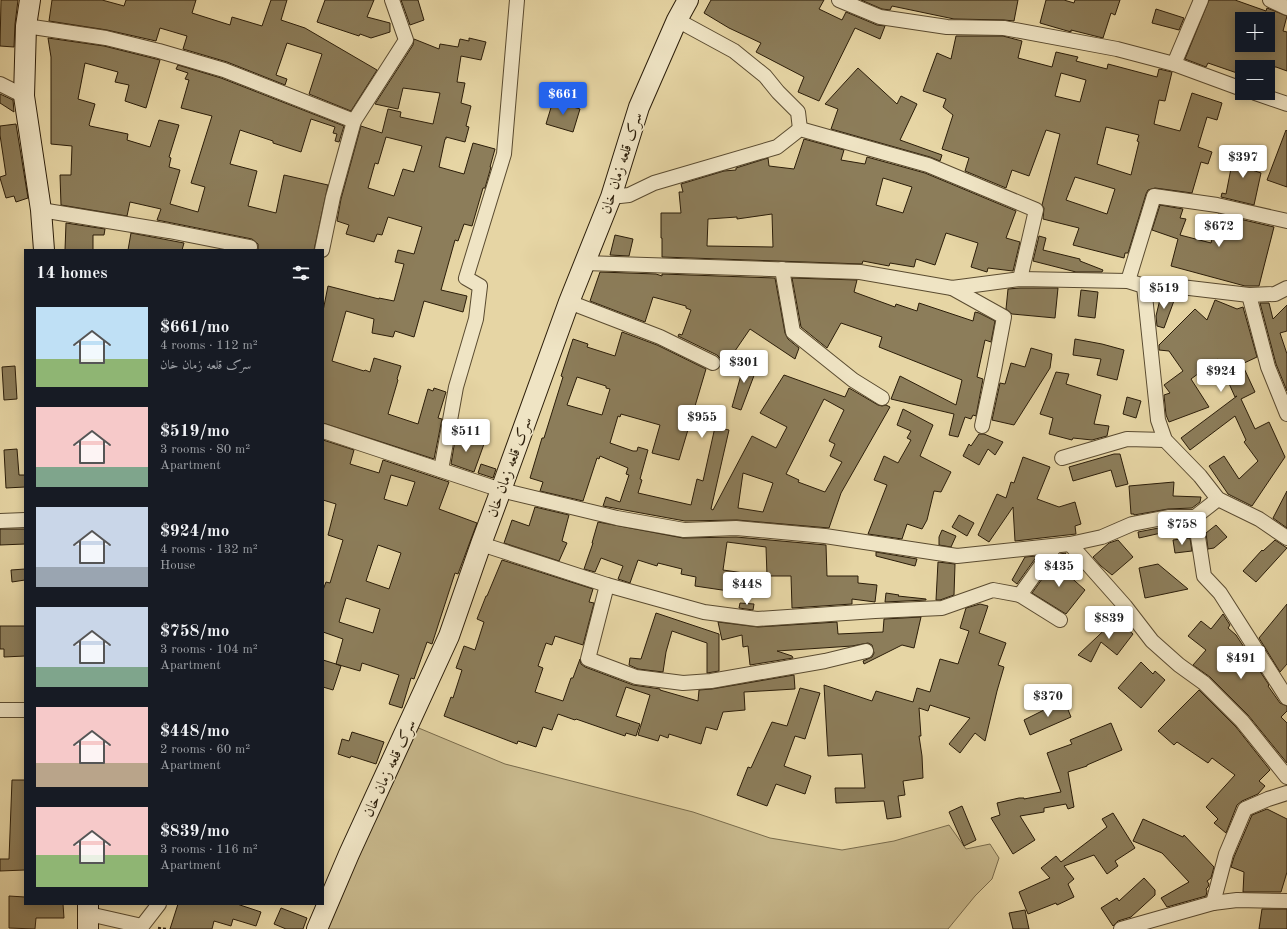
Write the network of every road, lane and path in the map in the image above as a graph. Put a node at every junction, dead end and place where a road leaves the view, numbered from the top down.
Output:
1 (30, 0) edge
2 (392, 0) edge
3 (517, 0) edge
4 (688, 0) edge
5 (839, 0) edge
6 (1201, 0) edge
7 (1270, 0) edge
8 (1287, 8) edge
9 (677, 20) junction
10 (26, 26) junction
11 (1174, 64) junction
12 (0, 84) edge
13 (1235, 86) edge
14 (24, 96) junction
15 (1275, 100) edge
16 (1287, 104) edge
17 (354, 121) junction
18 (800, 129) junction
19 (611, 197) junction
20 (41, 210) junction
21 (1287, 221) edge
22 (250, 247) dead end
23 (44, 249) edge
24 (322, 249) edge
25 (584, 263) junction
26 (782, 269) junction
27 (1020, 279) junction
28 (1128, 281) junction
29 (1144, 286) junction
30 (952, 288) junction
31 (1287, 288) edge
32 (1249, 296) junction
33 (569, 302) junction
34 (713, 363) dead end
35 (882, 398) dead end
36 (1287, 414) edge
37 (982, 426) dead end
38 (324, 430) edge
39 (1165, 440) junction
40 (1062, 458) dead end
41 (441, 470) junction
42 (501, 490) junction
43 (1218, 499) junction
44 (1195, 517) junction
45 (24, 520) edge
46 (0, 521) edge
47 (1287, 538) edge
48 (481, 544) junction
49 (1070, 544) junction
50 (1055, 546) junction
51 (607, 585) junction
52 (1020, 595) junction
53 (1060, 620) dead end
54 (866, 651) dead end
55 (1287, 698) edge
56 (0, 710) edge
57 (24, 710) edge
58 (1287, 777) edge
59 (1287, 793) edge
60 (1287, 901) edge
61 (1213, 903) junction
62 (158, 905) edge
63 (88, 916) edge
64 (317, 929) edge
65 (1121, 929) edge

1 - 10 street
2 - 17 street
3 - 41 street
4 - 9 street, سرک قلعه زمان خان
5 - 11 street
6 - 11 street
7 - 8 street
9 - 18 street
9 - 19 street, سرک قلعه زمان خان
10 - 14 street
10 - 17 street
11 - 13 street
12 - 14 street
14 - 20 street
15 - 16 street
17 - 24 street
18 - 19 street
18 - 27 street
19 - 25 street, سرک قلعه زمان خان
20 - 22 street
20 - 23 street
21 - 28 street
25 - 26 street
25 - 33 street, سرک قلعه زمان خان
26 - 30 street
26 - 35 street
27 - 28 street
27 - 30 street
28 - 29 street
29 - 32 street
29 - 39 street
30 - 37 street
31 - 32 street
32 - 36 street
33 - 34 street
33 - 42 street, سرک قلعه زمان خان
38 - 41 street
39 - 40 street
39 - 43 street
41 - 42 street
42 - 48 street, سرک قلعه زمان خان
42 - 50 street
43 - 44 street
43 - 47 street
44 - 49 street
44 - 55 street
45 - 46 street
48 - 51 street
48 - 64 street, سرک قلعه زمان خان
49 - 50 street
49 - 58 street
50 - 52 street
51 - 52 street
51 - 54 street
52 - 53 street
56 - 57 street
59 - 61 street
60 - 61 street
61 - 65 street
62 - 63 street

